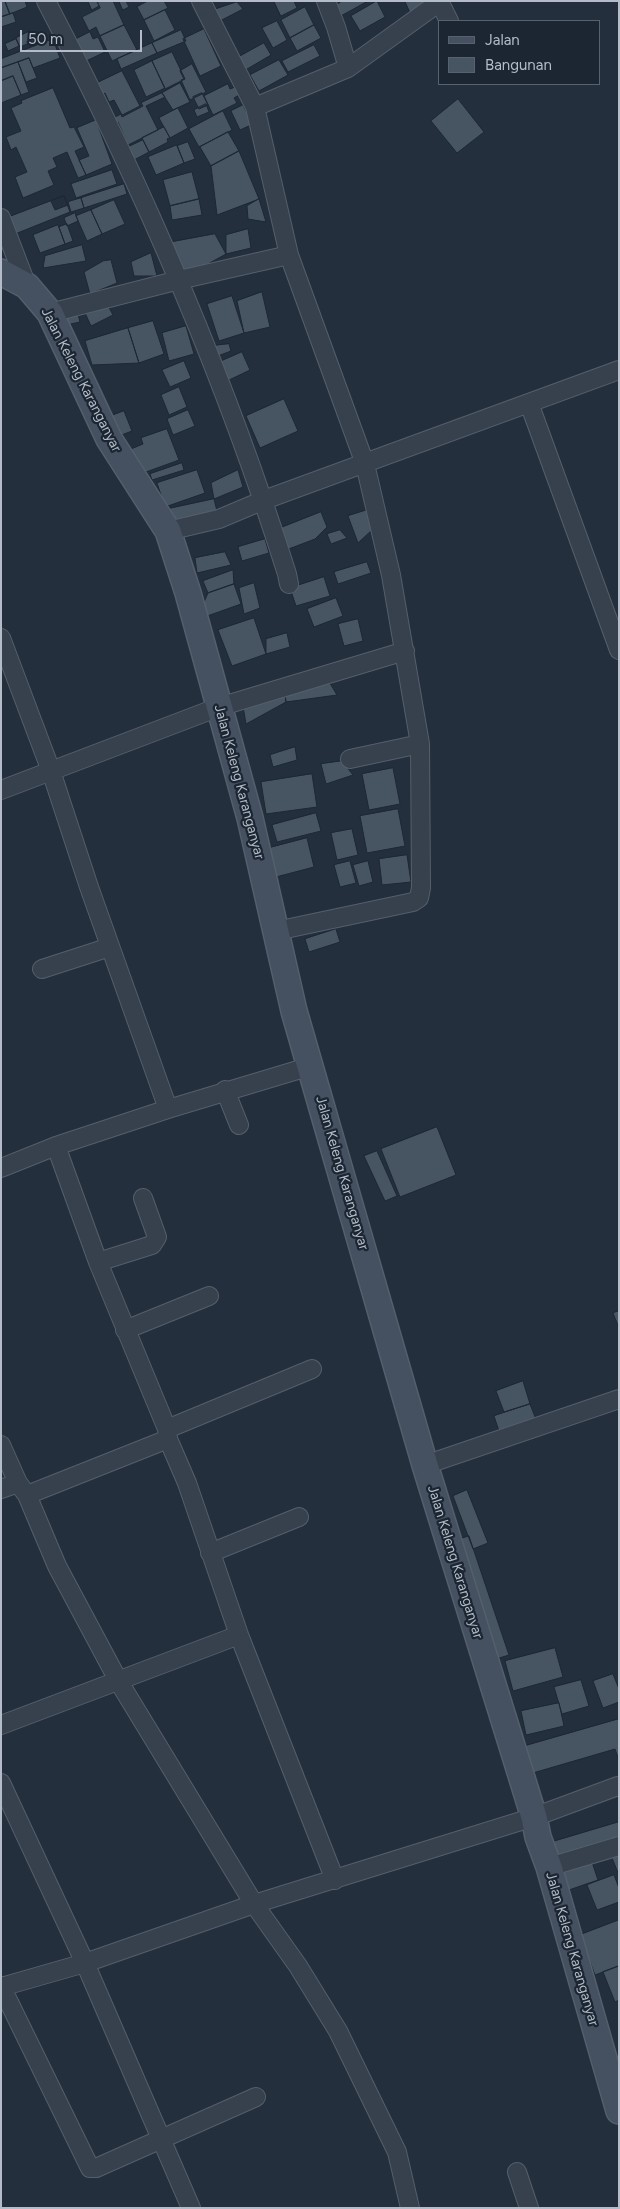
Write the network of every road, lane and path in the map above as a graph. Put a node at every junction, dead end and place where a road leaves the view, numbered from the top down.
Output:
1 (46, 1) edge
2 (200, 1) edge
3 (326, 1) edge
4 (440, 2) edge
5 (449, 20) edge
6 (348, 68) junction
7 (255, 107) junction
8 (1, 218) edge
9 (289, 255) junction
10 (1, 272) edge
11 (179, 280) junction
12 (27, 286) junction
13 (50, 313) junction
14 (619, 370) edge
15 (529, 402) junction
16 (365, 464) junction
17 (264, 500) junction
18 (168, 531) junction
19 (288, 584) dead end
20 (1, 638) edge
21 (619, 650) edge
22 (405, 651) junction
23 (219, 706) junction
24 (420, 744) junction
25 (350, 758) dead end
26 (51, 771) junction
27 (1, 790) edge
28 (276, 931) junction
29 (110, 947) junction
30 (42, 969) dead end
31 (310, 1066) junction
32 (225, 1090) junction
33 (168, 1109) junction
34 (239, 1125) dead end
35 (56, 1146) junction
36 (1, 1168) edge
37 (143, 1198) dead end
38 (98, 1262) junction
39 (209, 1296) dead end
40 (125, 1330) junction
41 (312, 1369) dead end
42 (619, 1399) edge
43 (167, 1434) junction
44 (1, 1445) edge
45 (425, 1465) junction
46 (1, 1489) edge
47 (22, 1489) junction
48 (299, 1517) dead end
49 (210, 1553) junction
50 (239, 1635) junction
51 (119, 1682) junction
52 (1, 1725) edge
53 (1, 1783) edge
54 (618, 1786) dead end
55 (534, 1817) junction
56 (619, 1846) edge
57 (549, 1867) junction
58 (335, 1880) junction
59 (254, 1904) junction
60 (85, 1963) junction
61 (1, 1987) edge
62 (611, 2055) edge
63 (256, 2097) dead end
64 (619, 2111) edge
65 (163, 2139) junction
66 (517, 2172) dead end
67 (191, 2208) edge
68 (410, 2208) edge
69 (529, 2208) edge

1 - 11 street
2 - 7 street
3 - 6 street
4 - 5 street
4 - 6 street
6 - 7 street
7 - 9 street
8 - 12 street
9 - 11 street
9 - 16 street
10 - 12 main road, Jalan Keleng Karanganyar
11 - 13 street
11 - 17 street
12 - 13 main road, Jalan Keleng Karanganyar
13 - 18 main road, Jalan Keleng Karanganyar
14 - 15 street
15 - 16 street
15 - 21 street
16 - 17 street
16 - 22 street
17 - 18 street
17 - 19 street
18 - 23 main road, Jalan Keleng Karanganyar
20 - 26 street
22 - 23 street
22 - 24 street
23 - 26 street
23 - 28 main road, Jalan Keleng Karanganyar
24 - 25 street
24 - 28 street
26 - 27 street
26 - 29 street
28 - 31 main road, Jalan Keleng Karanganyar
29 - 30 street
29 - 33 street
31 - 32 street
31 - 45 main road, Jalan Keleng Karanganyar
32 - 33 street
32 - 34 street
33 - 35 street
35 - 36 street
35 - 38 street
37 - 38 street
38 - 40 street
39 - 40 street
40 - 43 street
41 - 43 street
42 - 45 street
43 - 47 street
43 - 49 street
44 - 47 street
45 - 55 main road, Jalan Keleng Karanganyar
46 - 47 street
47 - 51 street
48 - 49 street
49 - 50 street
50 - 51 street
50 - 58 street
51 - 52 street
51 - 59 street
53 - 60 street
54 - 55 street
55 - 57 main road, Jalan Keleng Karanganyar
55 - 58 street
56 - 57 street
57 - 62 main road, Jalan Keleng Karanganyar
58 - 59 street
59 - 60 street
59 - 68 street
60 - 61 street
60 - 65 street
61 - 65 street
62 - 64 main road, Jalan Keleng Karanganyar
63 - 65 street
65 - 67 street
66 - 69 street

